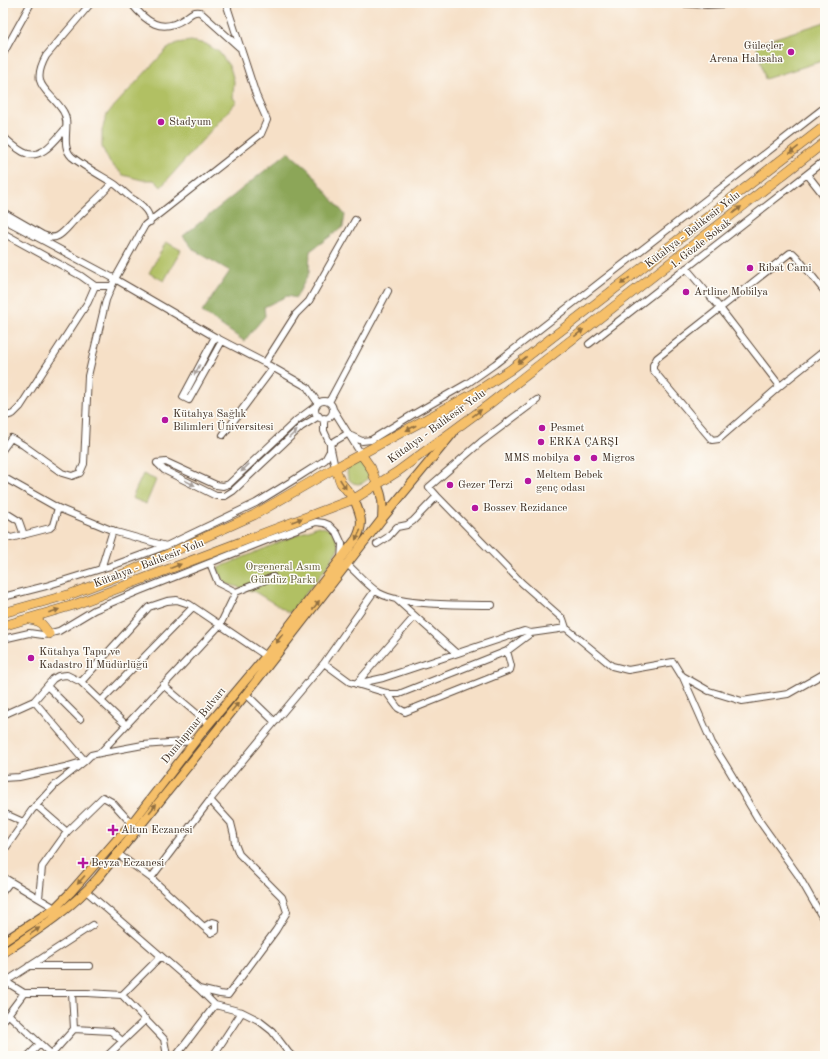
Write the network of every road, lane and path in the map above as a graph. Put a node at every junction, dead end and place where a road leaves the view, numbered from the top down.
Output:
1 (31, 3) edge
2 (91, 3) edge
3 (131, 3) edge
4 (226, 3) edge
5 (673, 3) edge
6 (745, 3) edge
7 (691, 4) edge
8 (240, 48) junction
9 (3, 54) edge
10 (825, 107) edge
11 (825, 126) edge
12 (66, 128) junction
13 (3, 136) edge
14 (825, 142) edge
15 (825, 160) edge
16 (808, 174) junction
17 (112, 183) junction
18 (825, 197) edge
19 (3, 212) edge
20 (3, 218) edge
21 (355, 220) dead end
22 (150, 222) junction
23 (3, 232) edge
24 (686, 268) junction
25 (115, 279) junction
26 (95, 286) junction
27 (112, 286) junction
28 (388, 291) dead end
29 (825, 292) edge
30 (720, 308) junction
31 (215, 337) junction
32 (222, 341) junction
33 (589, 344) dead end
34 (825, 350) edge
35 (265, 363) junction
36 (273, 368) junction
37 (780, 386) junction
38 (537, 400) dead end
39 (329, 402) junction
40 (317, 404) junction
41 (333, 409) junction
42 (3, 417) edge
43 (321, 417) junction
44 (458, 428) junction
45 (347, 434) junction
46 (223, 435) dead end
47 (330, 444) junction
48 (3, 449) edge
49 (361, 454) junction
50 (325, 460) junction
51 (334, 465) junction
52 (3, 477) edge
53 (377, 484) junction
54 (437, 496) junction
55 (354, 499) junction
56 (58, 508) junction
57 (3, 511) edge
58 (382, 519) junction
59 (113, 530) junction
60 (3, 535) edge
61 (24, 535) junction
62 (377, 544) dead end
63 (166, 546) junction
64 (344, 562) junction
65 (210, 563) junction
66 (100, 569) junction
67 (273, 577) dead end
68 (375, 590) junction
69 (236, 592) junction
70 (3, 597) edge
71 (396, 599) junction
72 (492, 605) dead end
73 (193, 607) junction
74 (3, 613) edge
75 (415, 616) junction
76 (29, 619) junction
77 (220, 625) junction
78 (3, 626) edge
79 (566, 628) junction
80 (531, 633) junction
81 (49, 634) junction
82 (3, 639) edge
83 (507, 651) junction
84 (456, 653) junction
85 (266, 656) junction
86 (324, 664) junction
87 (825, 673) edge
88 (682, 674) junction
89 (81, 682) junction
90 (356, 684) junction
91 (163, 685) junction
92 (47, 686) junction
93 (387, 692) junction
94 (246, 694) junction
95 (34, 701) junction
96 (101, 701) junction
97 (3, 715) edge
98 (80, 719) dead end
99 (275, 722) junction
100 (209, 724) junction
101 (126, 726) junction
102 (195, 741) junction
103 (100, 753) junction
104 (84, 761) junction
105 (3, 778) edge
106 (210, 800) junction
107 (36, 805) junction
108 (3, 813) edge
109 (23, 822) junction
110 (132, 823) junction
111 (67, 832) junction
112 (3, 852) edge
113 (118, 854) junction
114 (3, 877) edge
115 (151, 878) junction
116 (10, 882) junction
117 (3, 891) edge
118 (86, 892) junction
119 (39, 898) junction
120 (55, 908) junction
121 (825, 922) edge
122 (94, 925) dead end
123 (204, 927) dead end
124 (3, 942) edge
125 (3, 953) edge
126 (161, 956) junction
127 (29, 966) junction
128 (90, 966) dead end
129 (4, 981) edge
130 (199, 989) junction
131 (24, 993) junction
132 (72, 993) junction
133 (122, 995) junction
134 (215, 1005) junction
135 (242, 1012) junction
136 (8, 1014) junction
137 (146, 1019) junction
138 (3, 1021) edge
139 (74, 1029) junction
140 (122, 1041) junction
141 (40, 1044) junction
142 (51, 1055) edge
143 (28, 1056) edge
144 (107, 1056) edge
145 (167, 1056) edge
146 (176, 1056) edge
147 (213, 1056) edge
148 (292, 1056) edge

1 - 9 street
2 - 12 street
3 - 8 street
4 - 8 street
5 - 7 street
6 - 7 street
8 - 22 street
10 - 45 street
11 -> 49 highway, Kütahya - Balıkesir Yolu
12 - 13 street
12 - 17 street
44 -> 14 highway, Kütahya - Balıkesir Yolu
15 - 16 street, 1. Gözde Sokak
16 - 18 street
16 - 24 street, 1. Gözde Sokak
17 - 19 street
17 - 22 street
20 - 25 street
21 - 35 street
22 - 25 street
23 - 26 street
24 - 30 street
24 - 33 street, 1. Gözde Sokak
25 - 27 street
25 - 31 street
26 - 27 street
26 - 42 street
27 - 48 street
28 - 39 street
29 - 30 street
30 - 37 street
30 - 37 street
31 - 32 street
31 -> 32 street
32 - 35 street
34 - 37 street
35 - 36 street
36 - 40 street
36 - 46 street
38 - 54 street
39 - 40 street
39 - 41 street
40 - 43 street
40 -> 43 street
41 - 43 street
41 - 45 street
43 - 47 street
44 - 53 highway, Kütahya - Balıkesir Yolu
44 - 58 main road, Dumlupınar Bulvarı
45 - 47 street
45 - 49 street
47 - 50 street
47 - 51 street
49 - 51 highway, Kütahya - Balıkesir Yolu
49 - 53 highway
50 - 51 street
50 - 63 street
51 -> 55 highway
51 - 74 highway, Kütahya - Balıkesir Yolu
52 - 56 street
53 - 55 highway, Kütahya - Balıkesir Yolu
53 - 58 main road
54 - 62 street
54 - 79 street
55 -> 64 main road, Dumlupınar Bulvarı
76 -> 55 highway, Kütahya - Balıkesir Yolu
56 - 59 street
56 - 61 street
57 - 61 street
58 - 64 main road, Dumlupınar Bulvarı
59 - 63 street
59 - 66 street
60 - 61 street
63 - 66 street
64 - 65 street
64 - 68 street
64 -> 85 main road, Dumlupınar Bulvarı
94 -> 64 main road, Dumlupınar Bulvarı
65 - 69 street
65 - 81 street
66 - 70 street
67 - 69 street
68 - 71 street
68 - 86 street
69 - 77 street
71 - 72 street
71 - 75 street
73 - 77 street
73 - 89 street
73 - 96 street
75 - 84 street
75 - 90 street
76 - 78 highway, Kütahya - Balıkesir Yolu
76 - 81 highway
77 - 85 street
77 - 91 street
79 - 80 street
79 - 88 street
80 - 83 street
80 - 84 street
81 - 82 street
83 - 93 street
83 - 93 street
84 - 90 street
85 - 100 main road, Dumlupınar Bulvarı
86 - 90 street
86 - 99 street
87 - 88 street
88 - 121 street
89 - 92 street
89 - 96 street
90 - 93 street
91 - 100 street
91 - 101 street
92 - 95 street
92 - 98 street
94 - 99 street
113 -> 94 main road, Dumlupınar Bulvarı
95 - 97 street
95 - 104 street
96 - 101 street
99 - 106 street
100 - 102 main road, Dumlupınar Bulvarı
101 - 103 street
102 - 103 street
102 - 110 main road, Dumlupınar Bulvarı
103 - 104 street
104 - 105 street
104 - 107 street
106 - 115 street
106 - 130 street
107 - 109 street
107 - 111 street
108 - 109 street
109 - 112 street
110 - 111 street
110 -> 120 main road, Dumlupınar Bulvarı
111 - 119 street
113 - 115 street
113 - 118 main road, Dumlupınar Bulvarı
114 - 116 street
115 - 123 street
116 - 117 street
116 - 119 street
125 -> 118 main road, Dumlupınar Bulvarı
118 - 126 street
119 - 120 street
120 - 124 main road, Dumlupınar Bulvarı
122 - 127 street
126 - 130 street
126 - 133 street
127 - 128 street
127 - 129 street
129 - 131 street
130 - 134 street
131 - 132 street
131 - 136 street
132 - 133 street
132 - 139 street
133 - 137 street
134 - 135 street
134 - 146 street
135 - 147 street
135 - 148 street
136 - 138 street
136 - 141 street
137 - 140 street
137 - 145 street
139 - 140 street
139 - 142 street
140 - 144 street
141 - 142 street
141 - 143 street

